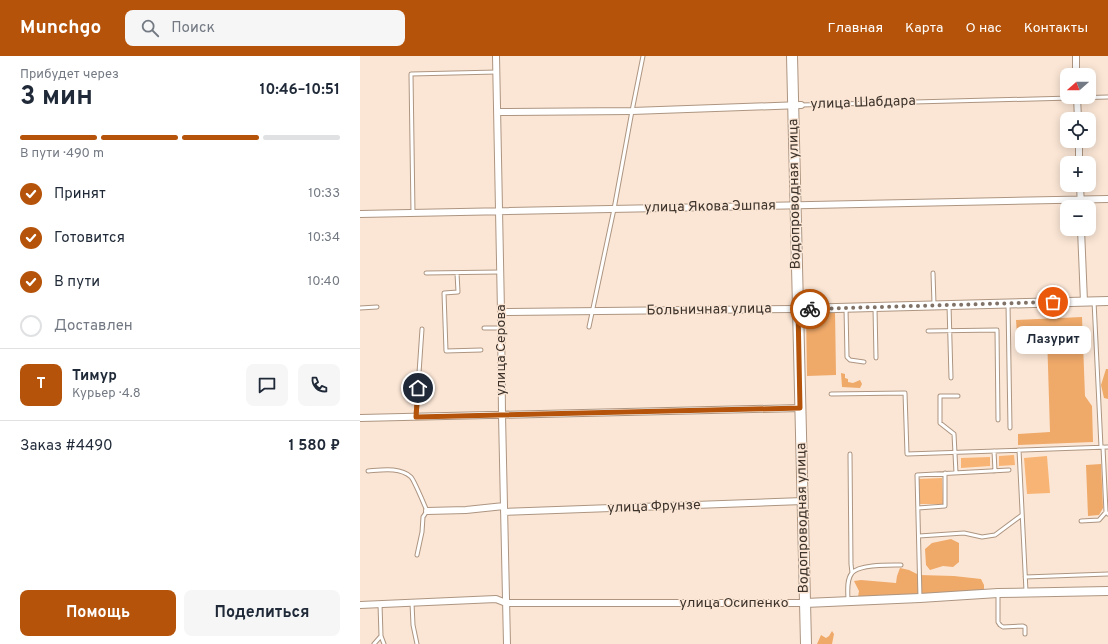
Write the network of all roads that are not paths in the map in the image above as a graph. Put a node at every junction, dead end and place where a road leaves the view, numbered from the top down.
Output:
1 (496, 56) edge
2 (643, 56) edge
3 (792, 56) edge
4 (1076, 56) edge
5 (1076, 68) edge
6 (497, 72) junction
7 (1060, 97) edge
8 (1096, 97) edge
9 (1108, 97) edge
10 (797, 105) junction
11 (632, 111) junction
12 (497, 112) junction
13 (1080, 192) edge
14 (1080, 199) junction
15 (1108, 199) edge
16 (795, 205) junction
17 (614, 209) junction
18 (500, 212) junction
19 (413, 213) junction
20 (360, 214) edge
21 (1081, 236) edge
22 (501, 272) junction
23 (426, 273) dead end
24 (457, 273) junction
25 (933, 273) dead end
26 (1108, 301) edge
27 (1084, 302) junction
28 (1094, 302) junction
29 (1008, 304) junction
30 (949, 305) junction
31 (935, 306) junction
32 (377, 307) dead end
33 (875, 307) junction
34 (360, 308) edge
35 (846, 308) junction
36 (798, 309) junction
37 (592, 311) junction
38 (501, 312) junction
39 (589, 327) dead end
40 (484, 328) dead end
41 (501, 328) junction
42 (422, 329) dead end
43 (928, 331) dead end
44 (950, 331) junction
45 (481, 350) dead end
46 (876, 358) dead end
47 (864, 362) dead end
48 (951, 378) dead end
49 (831, 394) dead end
50 (958, 396) dead end
51 (800, 408) junction
52 (502, 415) junction
53 (416, 417) junction
54 (360, 418) edge
55 (998, 420) dead end
56 (1010, 428) dead end
57 (1102, 447) junction
58 (1108, 447) edge
59 (1019, 450) junction
60 (994, 451) junction
61 (955, 452) junction
62 (850, 454) dead end
63 (1008, 470) dead end
64 (368, 471) dead end
65 (995, 471) junction
66 (945, 473) junction
67 (956, 473) junction
68 (1107, 494) edge
69 (803, 501) junction
70 (918, 508) junction
71 (504, 509) junction
72 (427, 510) junction
73 (1107, 513) edge
74 (1022, 515) junction
75 (1081, 521) dead end
76 (919, 536) junction
77 (417, 555) dead end
78 (901, 565) dead end
79 (852, 573) junction
80 (1108, 574) edge
81 (1025, 577) junction
82 (1108, 591) edge
83 (1026, 592) junction
84 (998, 593) junction
85 (920, 598) junction
86 (848, 601) junction
87 (412, 603) junction
88 (506, 603) junction
89 (805, 603) junction
90 (380, 604) junction
91 (360, 605) edge
92 (1025, 634) dead end
93 (381, 636) junction
94 (374, 644) edge
95 (384, 644) edge
96 (417, 644) edge
97 (507, 644) edge
98 (806, 644) edge

1 - 6 street, улица Серова
2 - 11 lane
3 - 10 main road, Водопроводная улица
4 - 5 street
6 - 12 street, улица Серова
6 - 19 lane
7 - 10 lane, улица Шабдара
8 - 9 lane, улица Шабдара
10 - 11 street, улица Шабдара
10 - 16 main road, Водопроводная улица
11 - 12 street, улица Шабдара
11 - 17 lane
12 - 18 street, улица Серова
13 - 14 street
14 - 15 street, улица Якова Эшпая
14 - 16 street, улица Якова Эшпая
16 - 17 street, улица Якова Эшпая
16 - 36 main road, Водопроводная улица
17 - 18 street, улица Якова Эшпая
17 - 37 lane
18 - 19 street, улица Якова Эшпая
18 - 22 street, улица Серова
19 - 20 street, улица Якова Эшпая
21 - 27 street
22 - 24 lane
22 - 38 street, улица Серова
23 - 24 lane
24 - 45 lane
25 - 31 lane
26 - 28 street, Больничная улица
27 - 28 street, Больничная улица
27 - 29 street, Больничная улица
28 - 57 lane
29 - 30 street, Больничная улица
29 - 56 lane
30 - 31 street, Больничная улица
30 - 44 lane
31 - 33 street, Больничная улица
32 - 34 lane
33 - 35 street, Больничная улица
33 - 46 lane
35 - 36 street, Больничная улица
35 - 47 lane
36 - 37 street, Больничная улица
36 - 51 main road, Водопроводная улица
37 - 38 street, Больничная улица
37 - 39 lane
38 - 41 street, улица Серова
40 - 41 lane
41 - 52 street, улица Серова
42 - 53 lane
43 - 44 lane
44 - 48 lane
44 - 55 lane
49 - 61 lane
50 - 61 lane
51 - 52 street
51 - 69 main road, Водопроводная улица
52 - 53 street
52 - 71 street, улица Серова
53 - 54 street
57 - 58 lane
57 - 59 lane
57 - 68 lane
59 - 60 lane
59 - 74 lane
60 - 61 lane
60 - 65 lane
61 - 67 lane
62 - 79 lane
63 - 65 lane
64 - 72 lane
65 - 67 lane
66 - 67 lane
66 - 70 lane
66 - 70 lane
68 - 73 lane
69 - 71 street, улица Фрунзе
69 - 89 main road, Водопроводная улица
70 - 76 lane
71 - 72 street, улица Фрунзе
71 - 88 street, улица Серова
72 - 77 lane
73 - 75 lane
74 - 76 lane
74 - 81 lane
76 - 85 lane
78 - 79 lane
79 - 86 lane
80 - 81 lane
81 - 83 lane
82 - 83 street, улица Осипенко
83 - 84 street, улица Осипенко
84 - 85 street, улица Осипенко
84 - 92 lane
85 - 86 street, улица Осипенко
86 - 89 street, улица Осипенко
87 - 88 street, улица Осипенко
87 - 90 street, улица Осипенко
87 - 96 lane
88 - 89 street, улица Осипенко
88 - 97 street, улица Серова
89 - 98 main road, Водопроводная улица
90 - 91 street, улица Осипенко
90 - 93 lane
93 - 94 lane
93 - 95 lane

